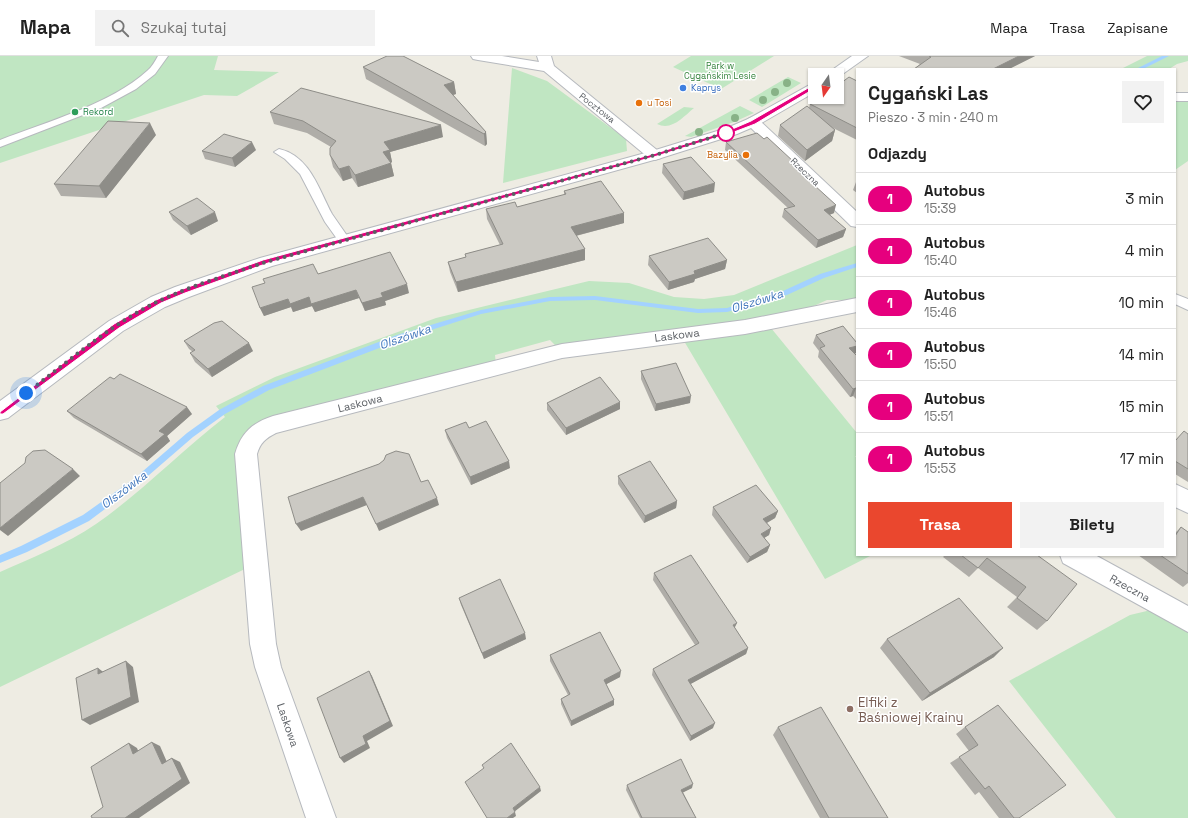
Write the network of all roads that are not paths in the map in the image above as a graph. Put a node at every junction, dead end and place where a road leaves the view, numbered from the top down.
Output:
1 (163, 56) edge
2 (478, 56) edge
3 (861, 56) edge
4 (546, 62) edge
5 (843, 68) edge
6 (808, 90) edge
7 (1176, 97) edge
8 (1188, 98) edge
9 (753, 122) junction
10 (0, 144) edge
11 (279, 152) dead end
12 (655, 155) junction
13 (856, 221) edge
14 (344, 240) junction
15 (1176, 299) edge
16 (856, 305) edge
17 (1188, 305) edge
18 (0, 412) edge
19 (1176, 495) edge
20 (1188, 503) edge
21 (1074, 556) edge
22 (1188, 620) edge
23 (321, 818) edge

1 - 10 lane
2 - 4 street
3 - 5 street
4 - 12 street, Pocztowa
6 - 9 street
7 - 8 street
9 - 12 street
9 - 13 street, Rzeczna
11 - 14 lane
12 - 14 street
14 - 18 street
15 - 17 lane
16 - 23 street, Laskowa
19 - 20 street
21 - 22 street, Rzeczna

